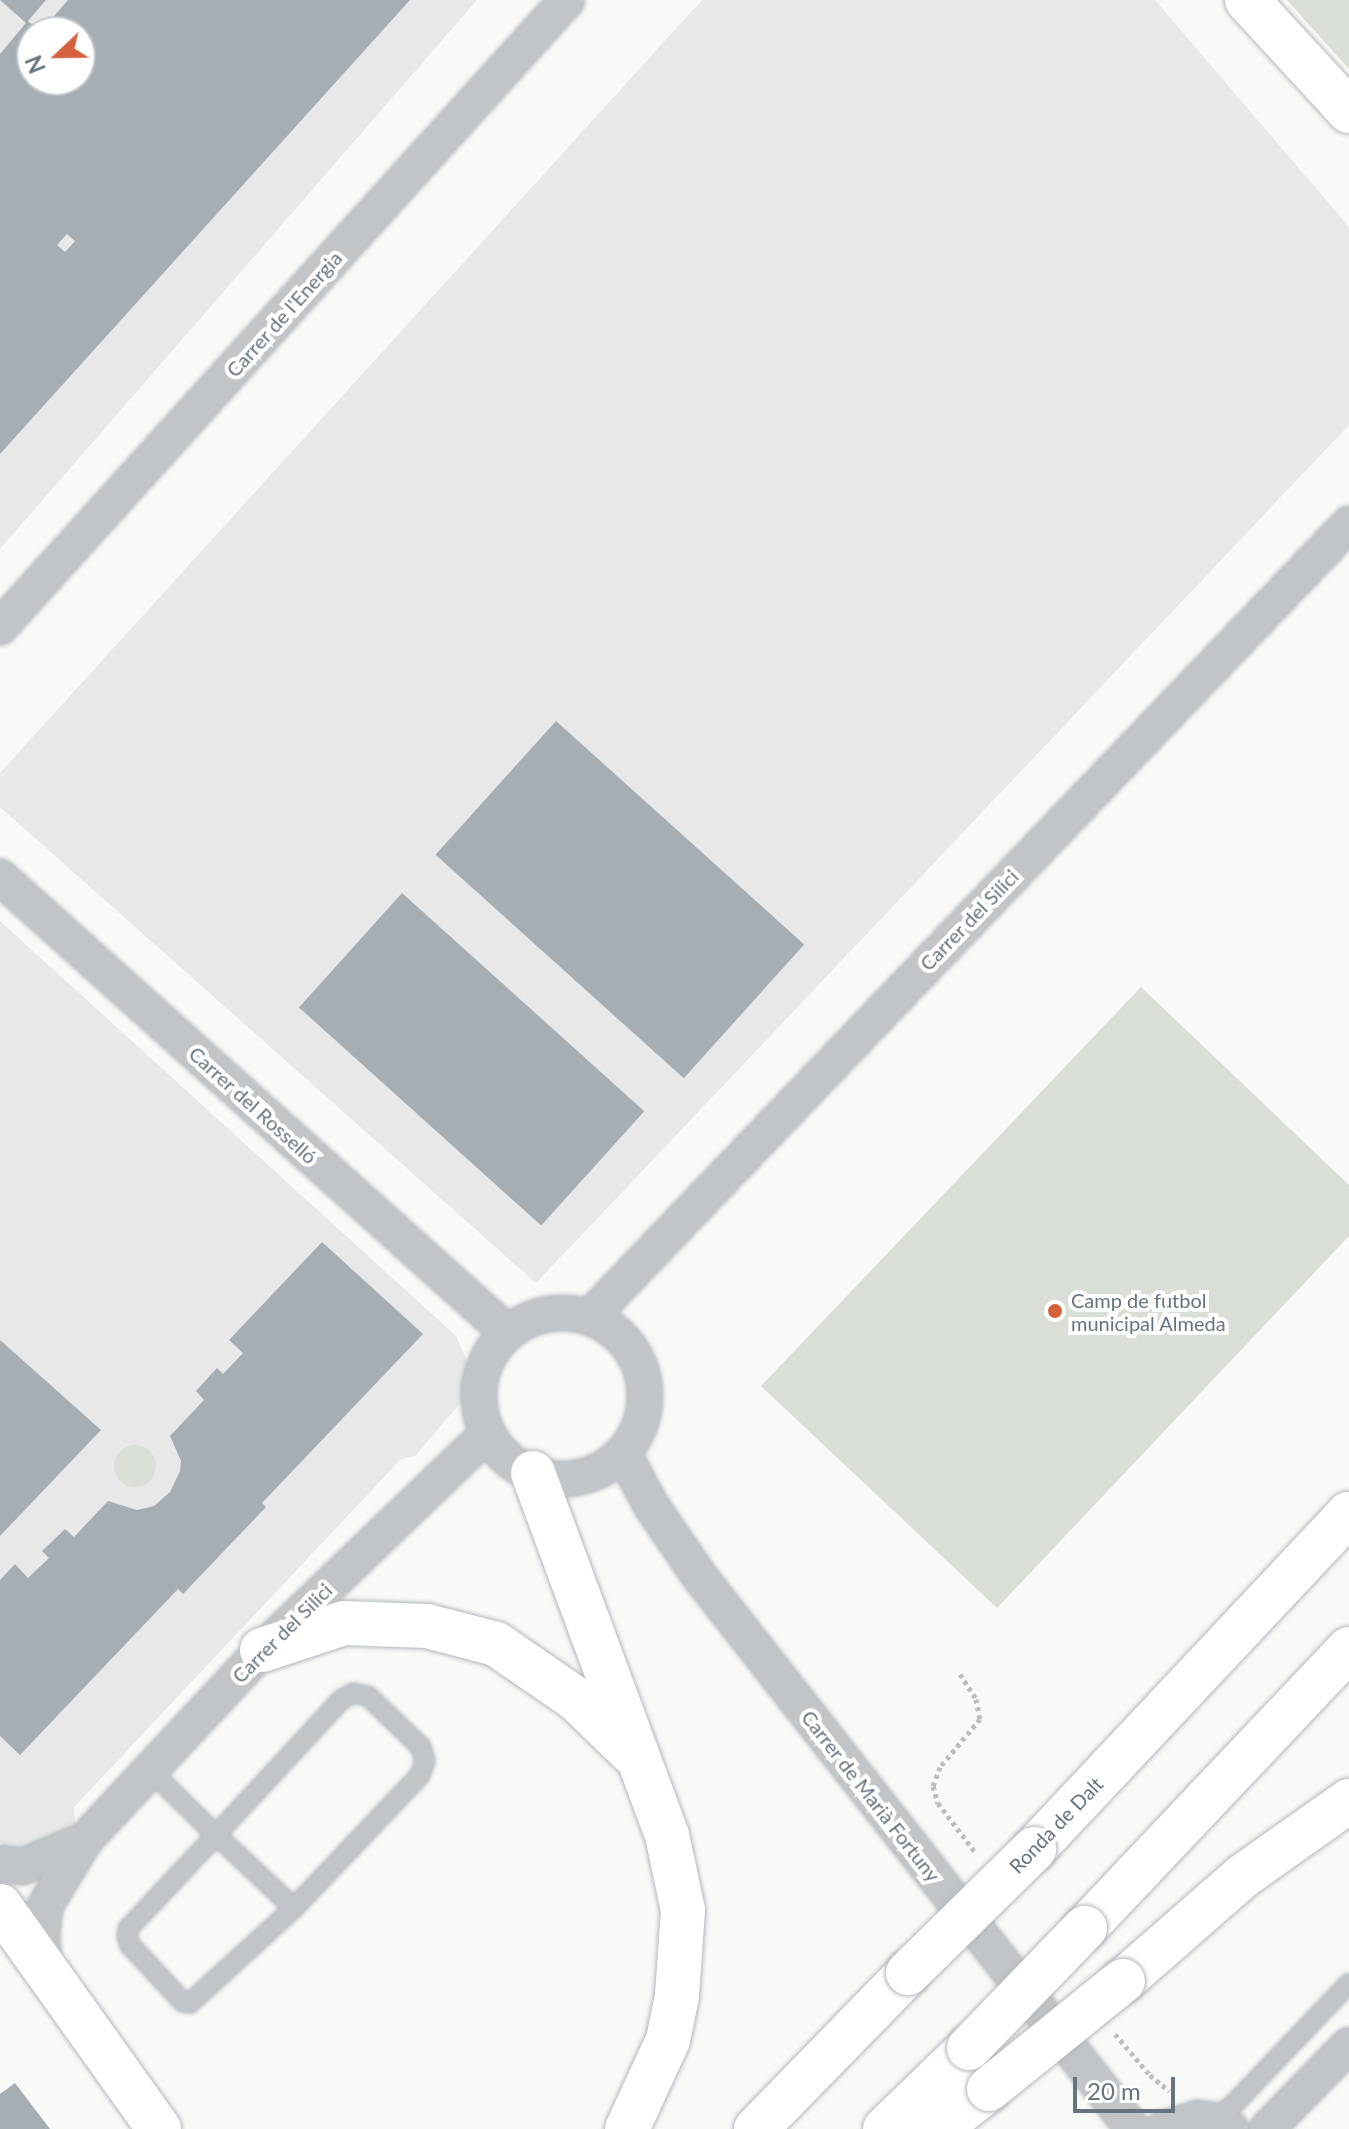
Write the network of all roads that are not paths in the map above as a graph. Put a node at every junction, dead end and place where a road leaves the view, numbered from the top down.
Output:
1 (567, 0) edge
2 (1247, 0) edge
3 (1349, 111) edge
4 (1349, 524) edge
5 (0, 627) edge
6 (0, 877) edge
7 (590, 1317) junction
8 (507, 1332) junction
9 (487, 1434) junction
10 (623, 1453) junction
11 (533, 1473) junction
12 (1349, 1514) edge
13 (1349, 1649) edge
14 (262, 1650) junction
15 (641, 1762) junction
16 (150, 1770) junction
17 (1349, 1801) edge
18 (216, 1835) junction
19 (85, 1840) junction
20 (0, 1863) edge
21 (0, 1906) edge
22 (294, 1908) junction
23 (45, 1972) junction
24 (1349, 1983) edge
25 (1349, 2045) edge
26 (1221, 2124) edge
27 (159, 2129) edge
28 (627, 2129) edge
29 (756, 2129) edge
30 (885, 2129) edge
31 (938, 2129) edge
32 (1133, 2129) edge
33 (1162, 2129) edge
34 (1267, 2129) edge

1 - 5 street, Carrer de l'Energia
2 - 3 main road
4 - 7 street, Carrer del Silici
6 - 8 street, Carrer del Rosselló
7 - 8 street
7 - 10 street
8 - 9 street
9 - 11 street
9 - 14 street, Carrer del Silici
10 - 11 street
10 - 32 street, Carrer de Marià Fortuny
11 - 15 main road
12 - 29 main road, Ronda de Dalt, bridge
13 - 30 main road, bridge
14 - 15 main road
14 - 16 street, Carrer del Silici
15 - 28 main road
16 - 18 lane
16 - 19 street, Carrer del Silici
17 - 31 main road, bridge
18 - 22 lane
18 - 22 lane
18 - 22 lane
19 - 20 street, Carrer del Silici
19 - 23 street, Carrer del Silici
21 - 23 main road
23 - 27 main road
24 - 26 lane
25 - 34 street
26 - 33 street

